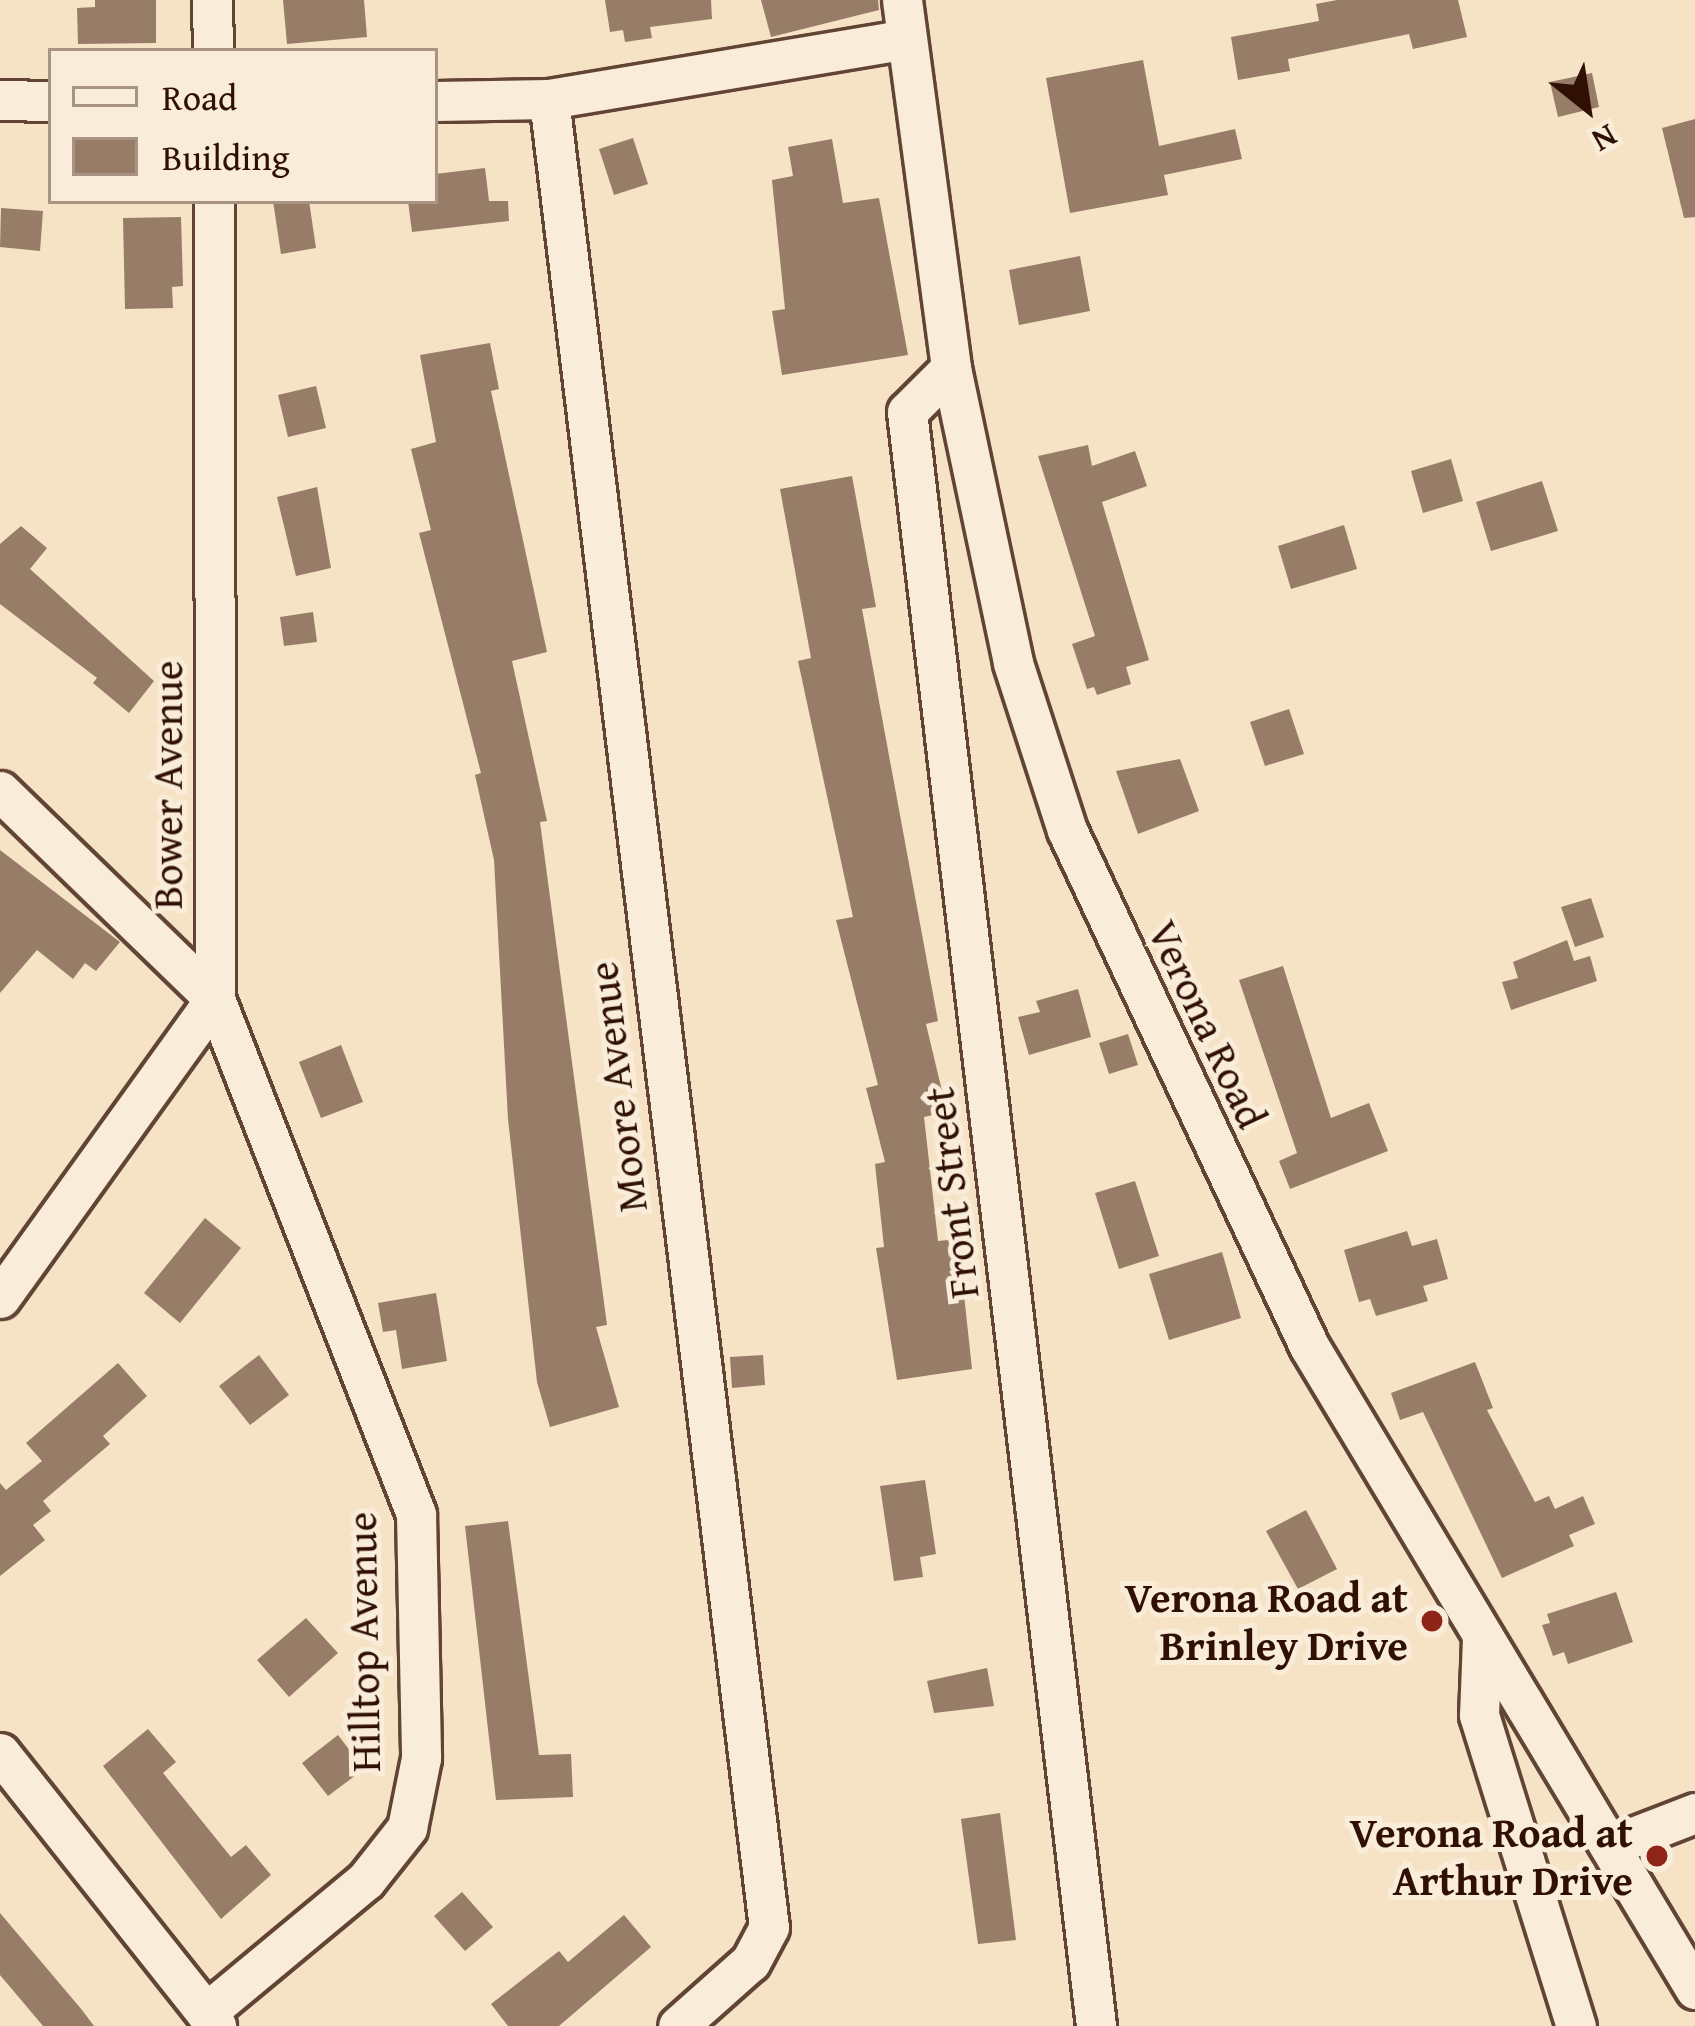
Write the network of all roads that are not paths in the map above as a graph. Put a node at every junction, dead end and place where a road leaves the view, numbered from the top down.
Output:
1 (212, 0) edge
2 (904, 20) edge
3 (213, 48) edge
4 (0, 100) edge
5 (548, 100) junction
6 (48, 101) edge
7 (438, 101) edge
8 (214, 204) edge
9 (951, 368) junction
10 (0, 791) edge
11 (215, 999) junction
12 (0, 1298) edge
13 (1482, 1638) junction
14 (0, 1753) edge
15 (1695, 1813) edge
16 (1610, 1846) junction
17 (1695, 1988) edge
18 (211, 2020) edge
19 (678, 2026) edge
20 (1096, 2026) edge
21 (1576, 2026) edge

1 - 3 street
2 - 5 street
2 - 9 street, Verona Road
4 - 6 street
5 - 7 street
5 - 19 street, Moore Avenue
8 - 11 street, Bower Avenue
9 - 13 street, Verona Road
9 - 20 street, Front Street
10 - 11 street
11 - 12 street
11 - 18 street, Hilltop Avenue
13 - 16 street, Verona Road
13 - 21 street
14 - 18 street
15 - 16 street
16 - 17 street, Verona Road

